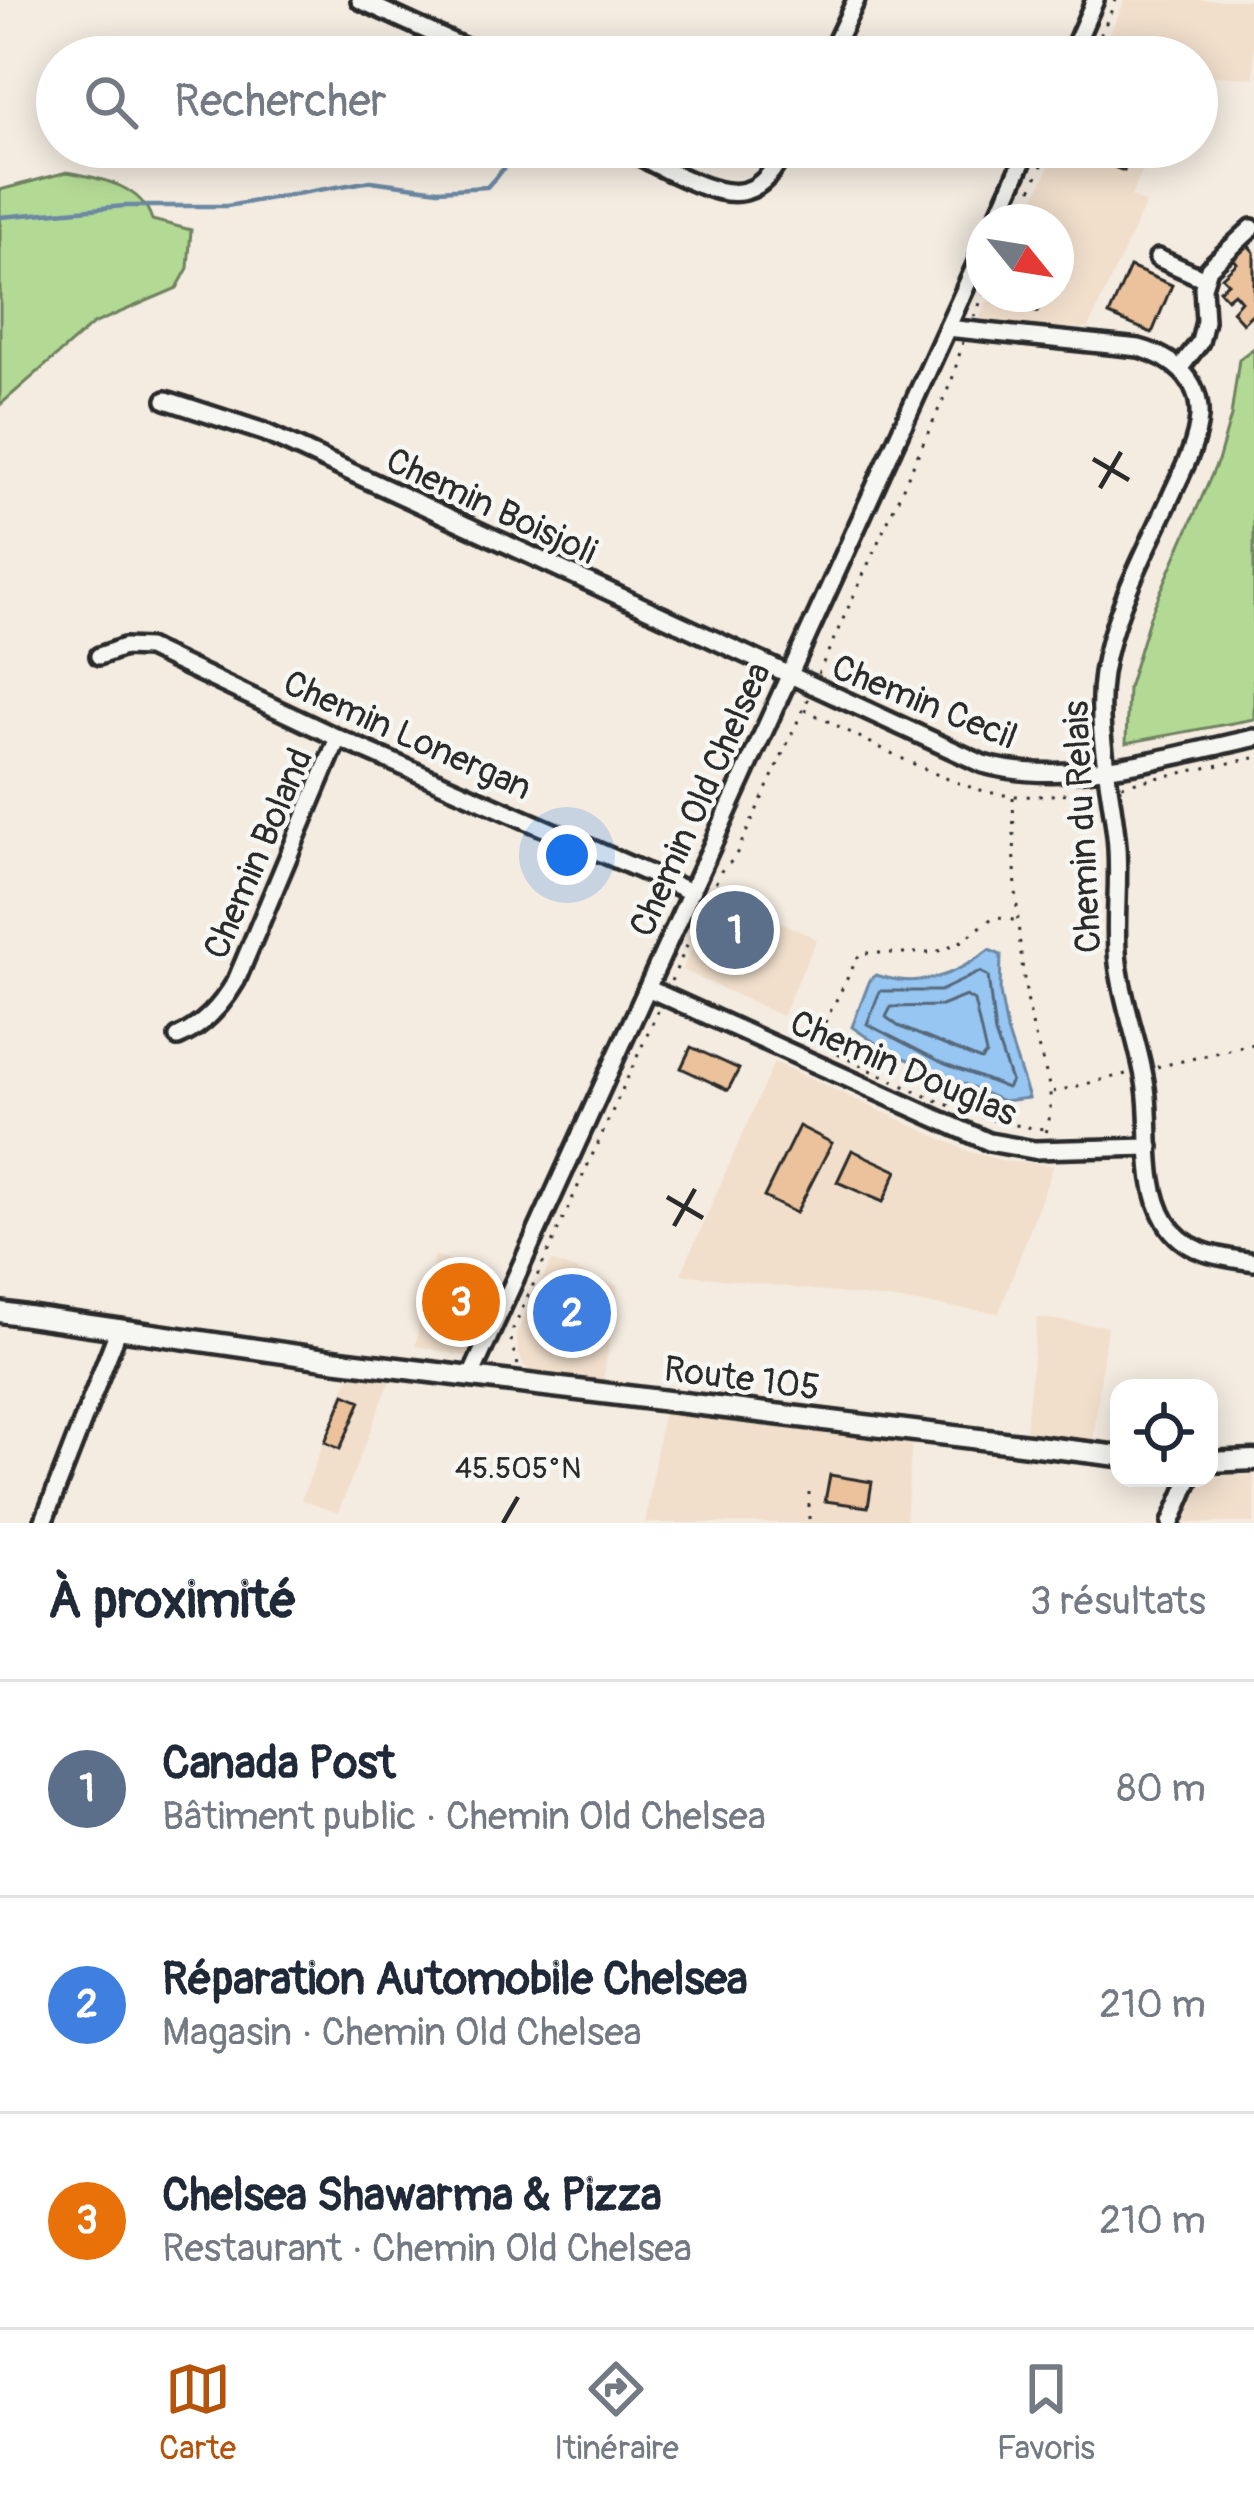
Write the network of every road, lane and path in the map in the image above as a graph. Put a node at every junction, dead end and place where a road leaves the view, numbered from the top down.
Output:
1 (360, 0) edge
2 (856, 0) edge
3 (1095, 0) edge
4 (1116, 0) edge
5 (439, 36) edge
6 (839, 36) edge
7 (1079, 36) edge
8 (1100, 36) edge
9 (667, 168) edge
10 (774, 168) edge
11 (1019, 168) edge
12 (1041, 168) edge
13 (1003, 204) edge
14 (1025, 204) edge
15 (1252, 228) edge
16 (1158, 258) dead end
17 (1205, 279) junction
18 (966, 286) edge
19 (976, 312) edge
20 (947, 328) junction
21 (968, 330) junction
22 (1180, 368) junction
23 (166, 400) dead end
24 (99, 656) dead end
25 (788, 676) junction
26 (813, 688) junction
27 (338, 738) junction
28 (1254, 738) edge
29 (1106, 766) junction
30 (1013, 795) dead end
31 (691, 892) junction
32 (1018, 921) junction
33 (646, 988) junction
34 (664, 996) junction
35 (178, 1037) dead end
36 (814, 1043) junction
37 (806, 1060) junction
38 (1048, 1129) junction
39 (1150, 1147) junction
40 (1041, 1150) junction
41 (1254, 1262) edge
42 (0, 1312) edge
43 (119, 1328) junction
44 (517, 1366) dead end
45 (471, 1376) junction
46 (1110, 1455) edge
47 (1254, 1460) edge
48 (1218, 1462) edge
49 (1186, 1487) edge
50 (809, 1492) dead end
51 (43, 1523) edge
52 (809, 1523) edge
53 (1171, 1523) edge

1 - 5 street
2 - 6 street
3 - 7 street
4 - 8 path
9 - 10 street
11 - 13 street
12 - 14 path
15 - 17 street
16 - 17 street
17 - 22 street
18 - 20 street, Chemin Old Chelsea
19 - 21 path
20 - 21 street
20 - 25 street, Chemin Old Chelsea
21 - 22 street
21 - 26 path
22 - 29 street, Chemin du Relais
23 - 25 street, Chemin Boisjoli
24 - 27 street, Chemin Lonergan
25 - 26 street, Chemin Cecil
25 - 31 street, Chemin Old Chelsea
26 - 29 street, Chemin Cecil
26 - 34 path
27 - 31 street, Chemin Lonergan
27 - 35 street, Chemin Boland
28 - 29 street, Chemin Cecil
29 - 39 street, Chemin du Relais
30 - 32 path
31 - 33 street, Chemin Old Chelsea
32 - 36 path
32 - 38 path
33 - 34 street, Chemin Douglas
33 - 45 street, Chemin Old Chelsea
34 - 37 street, Chemin Douglas
34 - 44 path
36 - 37 path
36 - 38 path
37 - 40 street, Chemin Douglas
38 - 40 path
39 - 40 street, Chemin Douglas
39 - 41 street, Chemin du Relais
42 - 43 main road, Route 105
43 - 45 main road, Route 105
43 - 51 street
45 - 46 main road, Route 105
47 - 48 main road
49 - 53 street
50 - 52 path

